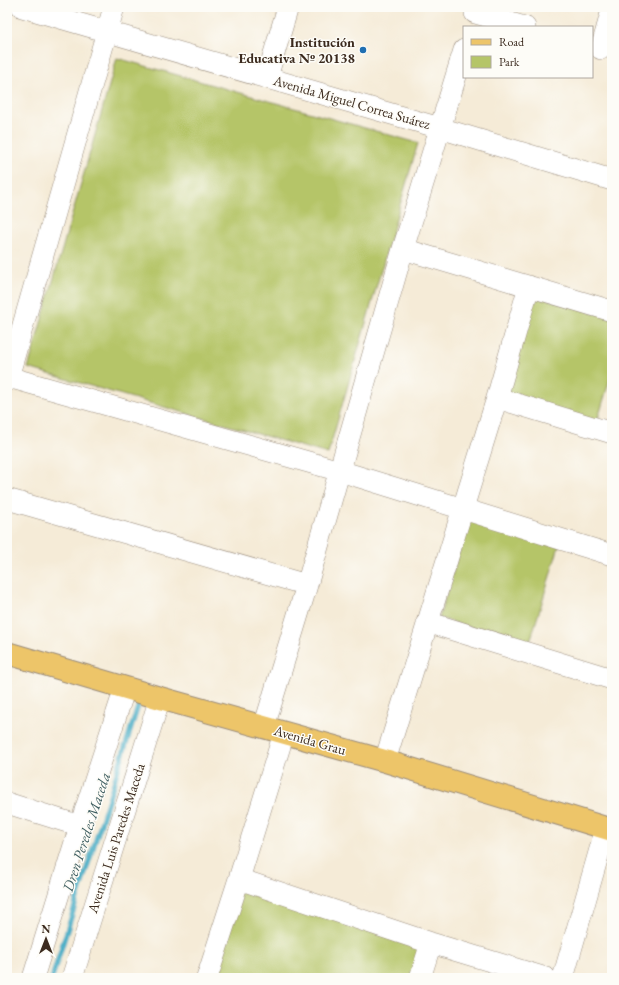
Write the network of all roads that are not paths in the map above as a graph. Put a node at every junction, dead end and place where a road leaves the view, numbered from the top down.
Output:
1 (22, 7) edge
2 (114, 7) edge
3 (288, 7) edge
4 (612, 10) edge
5 (474, 16) edge
6 (520, 26) edge
7 (107, 31) junction
8 (602, 49) edge
9 (463, 53) edge
10 (267, 77) junction
11 (440, 128) junction
12 (612, 180) edge
13 (403, 249) junction
14 (529, 286) junction
15 (612, 311) edge
16 (8, 379) edge
17 (497, 398) junction
18 (612, 433) edge
19 (340, 471) junction
20 (7, 499) edge
21 (461, 509) junction
22 (612, 554) edge
23 (307, 585) junction
24 (427, 622) junction
25 (7, 653) edge
26 (612, 679) edge
27 (125, 688) junction
28 (160, 698) junction
29 (274, 730) junction
30 (385, 761) junction
31 (7, 803) edge
32 (80, 826) junction
33 (609, 829) edge
34 (240, 879) junction
35 (431, 943) junction
36 (33, 978) edge
37 (72, 978) edge
38 (207, 978) edge
39 (420, 978) edge
40 (546, 978) edge
41 (563, 978) edge

1 - 7 street, Avenida Miguel Correa Suárez
2 - 7 street
3 - 10 street
4 - 8 street
5 - 6 street
7 - 10 street, Avenida Miguel Correa Suárez
7 - 16 street
9 - 11 street
10 - 11 street, Avenida Miguel Correa Suárez
11 - 12 street, Avenida Miguel Correa Suárez
11 - 13 street
13 - 14 street
13 - 19 street
14 - 15 street
14 - 17 street
16 - 19 street
17 - 18 street
17 - 21 street
19 - 21 street
19 - 23 street
20 - 23 street
21 - 22 street
21 - 24 street
23 - 29 street
24 - 26 street
24 - 30 street
25 - 27 main road, Avenida Grau
27 - 28 main road, Avenida Grau
27 - 32 street
28 - 29 main road, Avenida Grau
28 - 37 street, Avenida Luis Paredes Maceda
29 - 30 main road, Avenida Grau
29 - 34 street
30 - 33 main road, Avenida Grau
31 - 32 street
32 - 36 street
33 - 41 street
34 - 35 street
34 - 38 street
35 - 39 street
35 - 40 street

